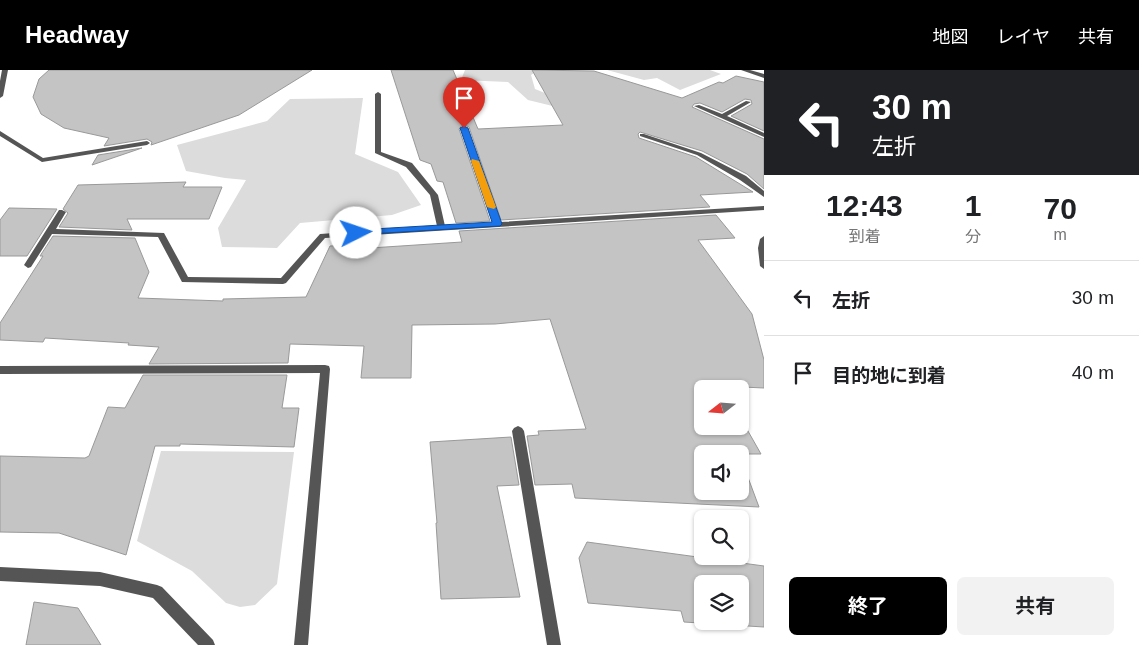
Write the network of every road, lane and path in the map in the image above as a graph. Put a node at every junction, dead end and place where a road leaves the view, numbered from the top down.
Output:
1 (4, 70) edge
2 (744, 70) edge
3 (764, 76) edge
4 (378, 94) dead end
5 (0, 96) edge
6 (748, 102) dead end
7 (697, 106) dead end
8 (722, 116) junction
9 (464, 128) dead end
10 (0, 134) edge
11 (642, 135) dead end
12 (764, 135) edge
13 (147, 143) dead end
14 (764, 195) edge
15 (764, 208) edge
16 (62, 212) dead end
17 (497, 224) junction
18 (441, 228) junction
19 (50, 232) junction
20 (763, 246) edge
21 (28, 265) dead end
22 (764, 266) edge
23 (0, 370) edge
24 (518, 431) dead end
25 (0, 574) edge
26 (208, 645) edge
27 (301, 645) edge
28 (554, 645) edge

1 - 5 street
2 - 3 street
4 - 18 street
6 - 8 street
7 - 8 street
8 - 12 street
9 - 17 street
10 - 13 street
11 - 14 street
15 - 17 street
16 - 19 street
17 - 18 street
18 - 19 street
19 - 21 street
20 - 22 street
23 - 27 street
24 - 28 street
25 - 26 street

